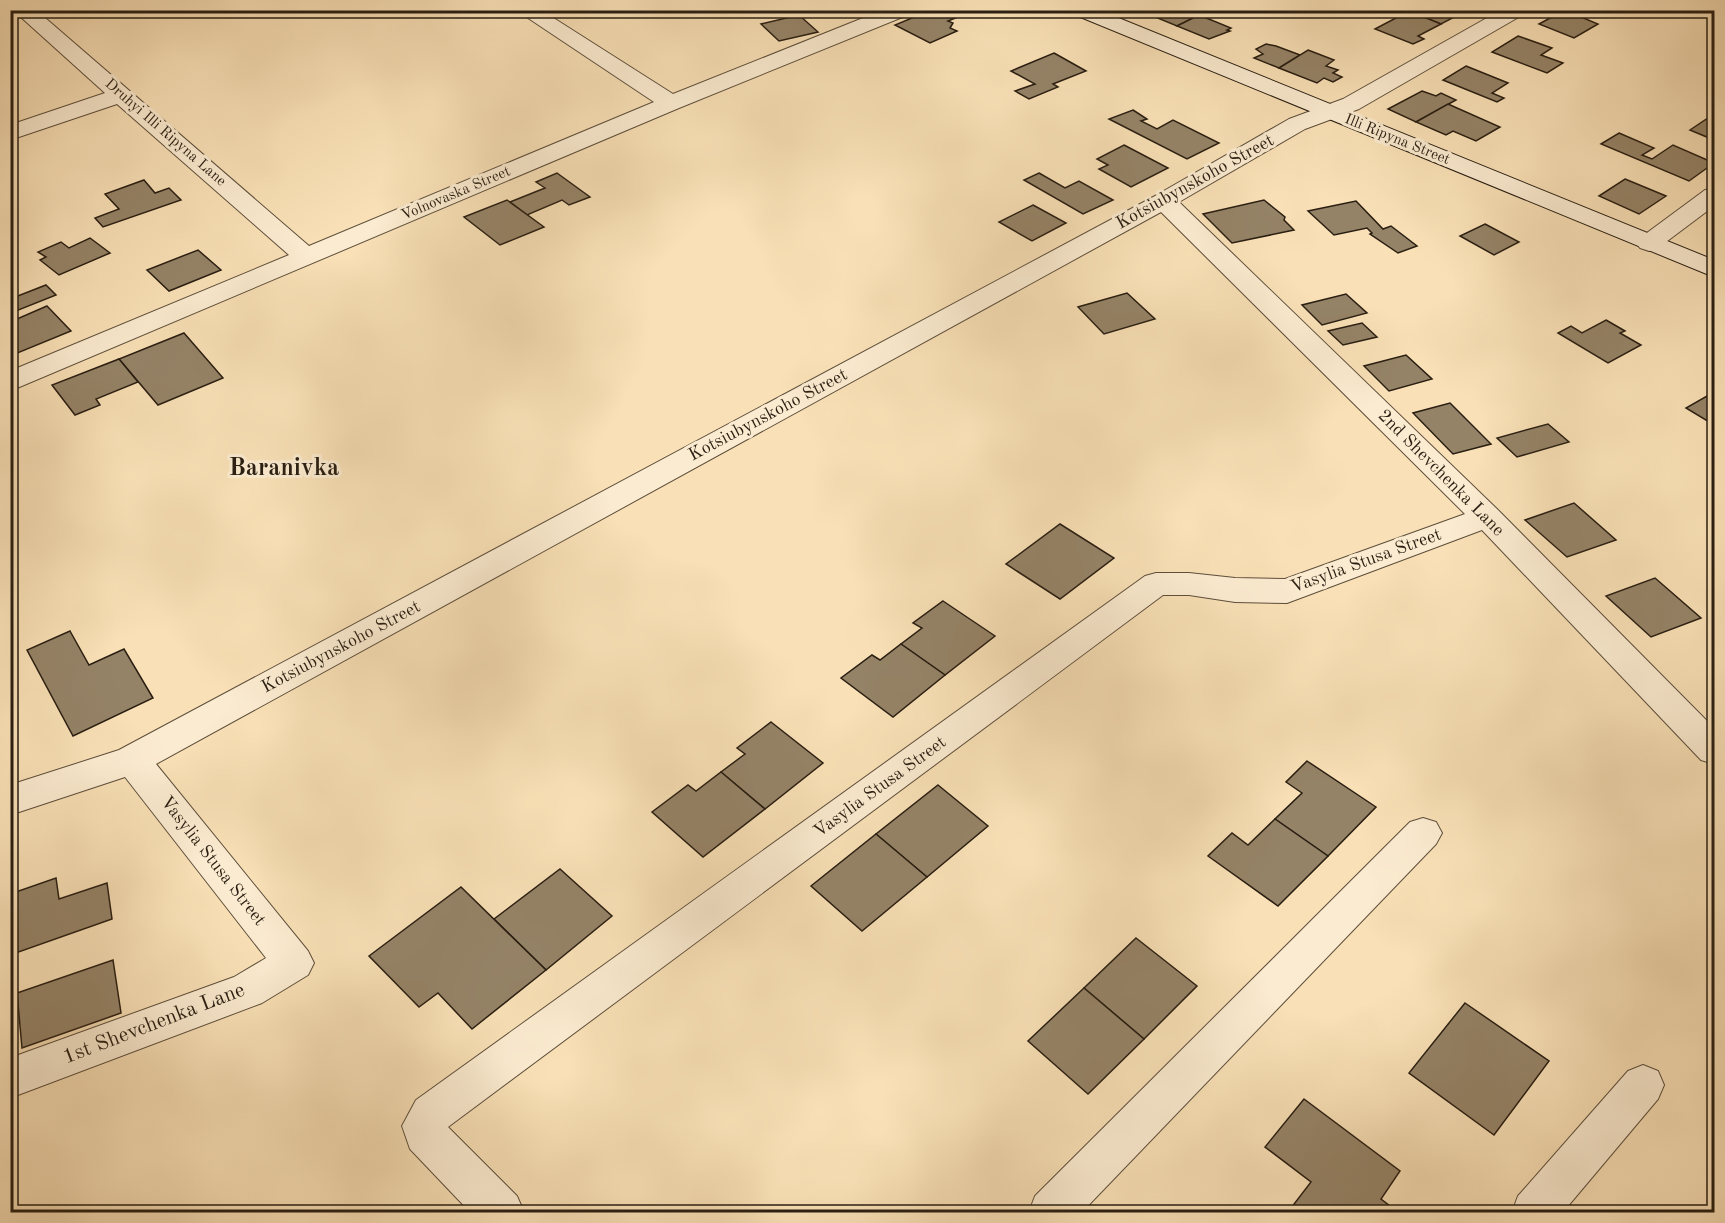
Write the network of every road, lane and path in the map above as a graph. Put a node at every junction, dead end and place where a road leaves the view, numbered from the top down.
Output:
1 (23, 10) edge
2 (526, 10) edge
3 (903, 10) edge
4 (1080, 10) edge
5 (1517, 10) edge
6 (122, 95) junction
7 (671, 103) junction
8 (1328, 112) junction
9 (10, 134) edge
10 (1714, 195) edge
11 (1164, 201) junction
12 (1649, 243) junction
13 (305, 256) junction
14 (1714, 269) edge
15 (10, 382) edge
16 (1487, 517) junction
17 (1714, 750) edge
18 (132, 760) junction
19 (10, 800) edge
20 (1423, 833) dead end
21 (294, 963) joint
22 (10, 1078) edge
23 (1643, 1085) dead end
24 (501, 1212) edge
25 (1051, 1212) edge
26 (1534, 1212) edge

1 - 6 street, Druhyi Illi Ripyna Lane
2 - 7 street
3 - 7 street, Volnovaska Street
4 - 8 street, Illi Ripyna Street
5 - 8 street, Kotsiubynskoho Street
6 - 9 street
6 - 13 street, Druhyi Illi Ripyna Lane
7 - 13 street, Volnovaska Street
8 - 11 street, Kotsiubynskoho Street
8 - 12 street, Illi Ripyna Street
10 - 12 street
11 - 16 street, 2nd Shevchenka Lane
11 - 18 street, Kotsiubynskoho Street
12 - 14 street, Illi Ripyna Street
13 - 15 street, Volnovaska Street
16 - 17 street, 2nd Shevchenka Lane
16 - 24 street, Vasylia Stusa Street
18 - 19 street, Kotsiubynskoho Street
18 - 21 street, Vasylia Stusa Street
20 - 25 street
21 - 22 street, 1st Shevchenka Lane
23 - 26 street

